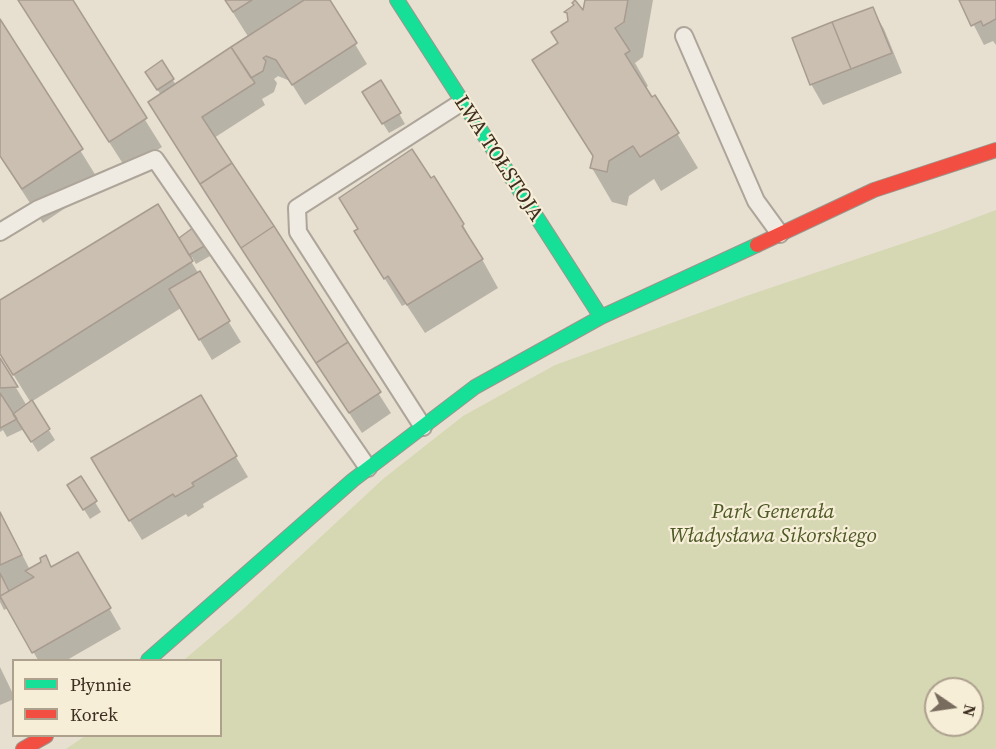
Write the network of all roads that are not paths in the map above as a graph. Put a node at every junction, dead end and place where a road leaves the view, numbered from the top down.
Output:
1 (396, 0) edge
2 (684, 36) dead end
3 (462, 102) junction
4 (996, 150) edge
5 (0, 232) edge
6 (780, 234) junction
7 (601, 317) junction
8 (423, 427) junction
9 (368, 468) junction
10 (149, 659) edge
11 (43, 737) edge
12 (23, 749) edge

1 - 3 street, LWA TOŁSTOJA
2 - 6 lane
3 - 7 street, LWA TOŁSTOJA
3 - 8 lane
4 - 6 street
5 - 9 lane
6 - 7 street
7 - 8 street
8 - 9 street
9 - 10 street
11 - 12 street

